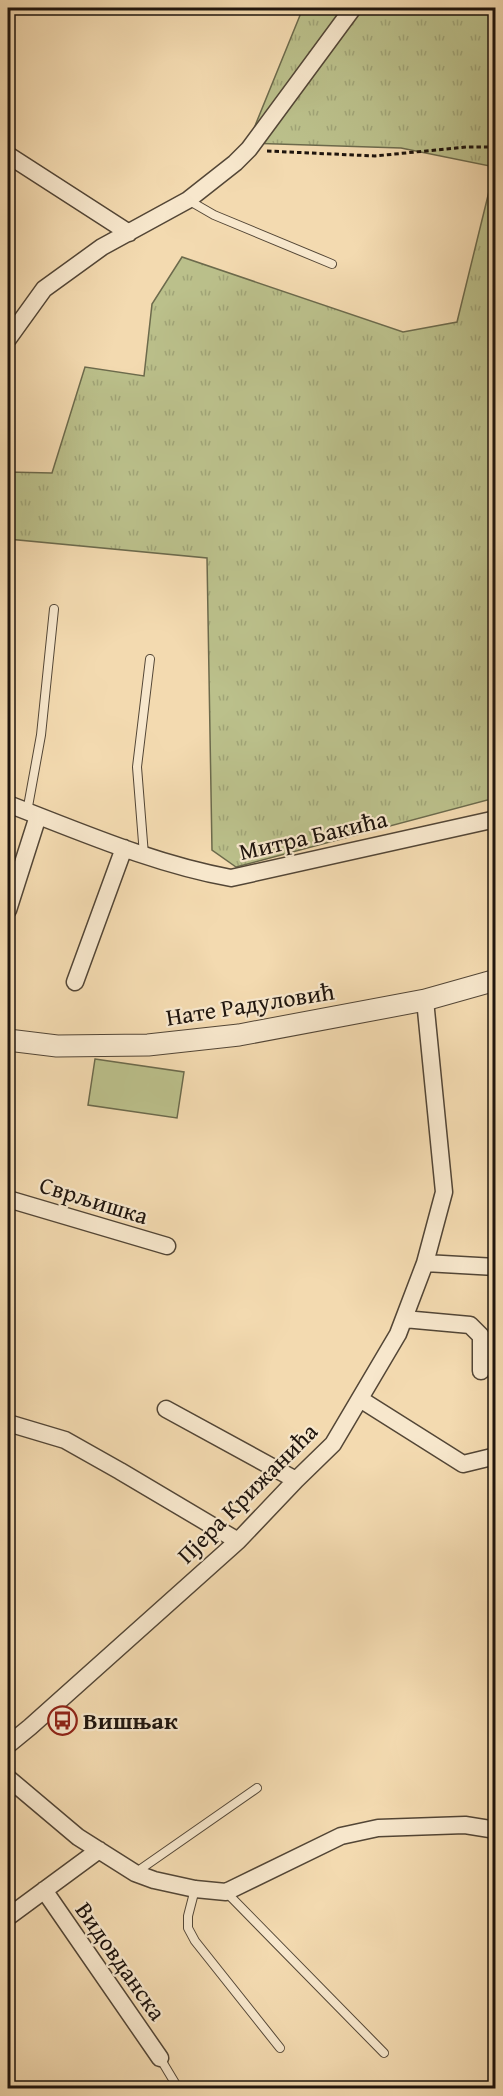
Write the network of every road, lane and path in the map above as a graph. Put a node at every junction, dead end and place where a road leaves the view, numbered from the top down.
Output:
1 (353, 8) edge
2 (495, 147) edge
3 (249, 149) junction
4 (8, 155) edge
5 (188, 200) junction
6 (129, 233) junction
7 (332, 264) dead end
8 (8, 339) edge
9 (54, 609) dead end
10 (150, 659) dead end
11 (8, 804) edge
12 (32, 814) junction
13 (495, 819) edge
14 (124, 848) junction
15 (144, 855) junction
16 (8, 910) edge
17 (495, 980) edge
18 (75, 982) dead end
19 (425, 1000) junction
20 (8, 1040) edge
21 (8, 1199) edge
22 (167, 1246) dead end
23 (425, 1263) junction
24 (495, 1267) edge
25 (404, 1319) junction
26 (481, 1371) dead end
27 (360, 1399) junction
28 (166, 1409) dead end
29 (8, 1423) edge
30 (495, 1456) edge
31 (296, 1480) junction
32 (238, 1541) junction
33 (8, 1745) edge
34 (8, 1778) edge
35 (257, 1788) dead end
36 (495, 1830) edge
37 (99, 1850) junction
38 (135, 1874) junction
39 (195, 1889) junction
40 (44, 1890) junction
41 (226, 1892) junction
42 (8, 1917) edge
43 (280, 2048) dead end
44 (384, 2053) dead end
45 (160, 2058) joint
46 (178, 2088) edge

1 - 3 street
2 - 3 path
3 - 5 street
4 - 6 street
5 - 6 street
5 - 7 lane
6 - 8 street
9 - 12 lane
10 - 15 lane
11 - 12 street, Митра Бакића
12 - 14 street, Митра Бакића
12 - 16 street
13 - 15 street, Митра Бакића
14 - 15 street, Митра Бакића
14 - 18 street
17 - 19 street, Нате Радуловић
19 - 20 street, Нате Радуловић
19 - 23 street, Пјера Крижанића
21 - 22 street, Сврљишка
23 - 24 street
23 - 25 street, Пјера Крижанића
25 - 26 street
25 - 27 street, Пјера Крижанића
27 - 30 street
27 - 31 street, Пјера Крижанића
28 - 31 street
29 - 32 street
31 - 32 street, Пјера Крижанића
32 - 33 street, Пјера Крижанића
34 - 37 street
35 - 38 lane
36 - 41 street
37 - 38 street
37 - 40 street, Видовданска
38 - 39 street
39 - 41 street
39 - 43 lane
40 - 42 street, Видовданска
40 - 45 street, Видовданска
41 - 44 lane
45 - 46 lane

